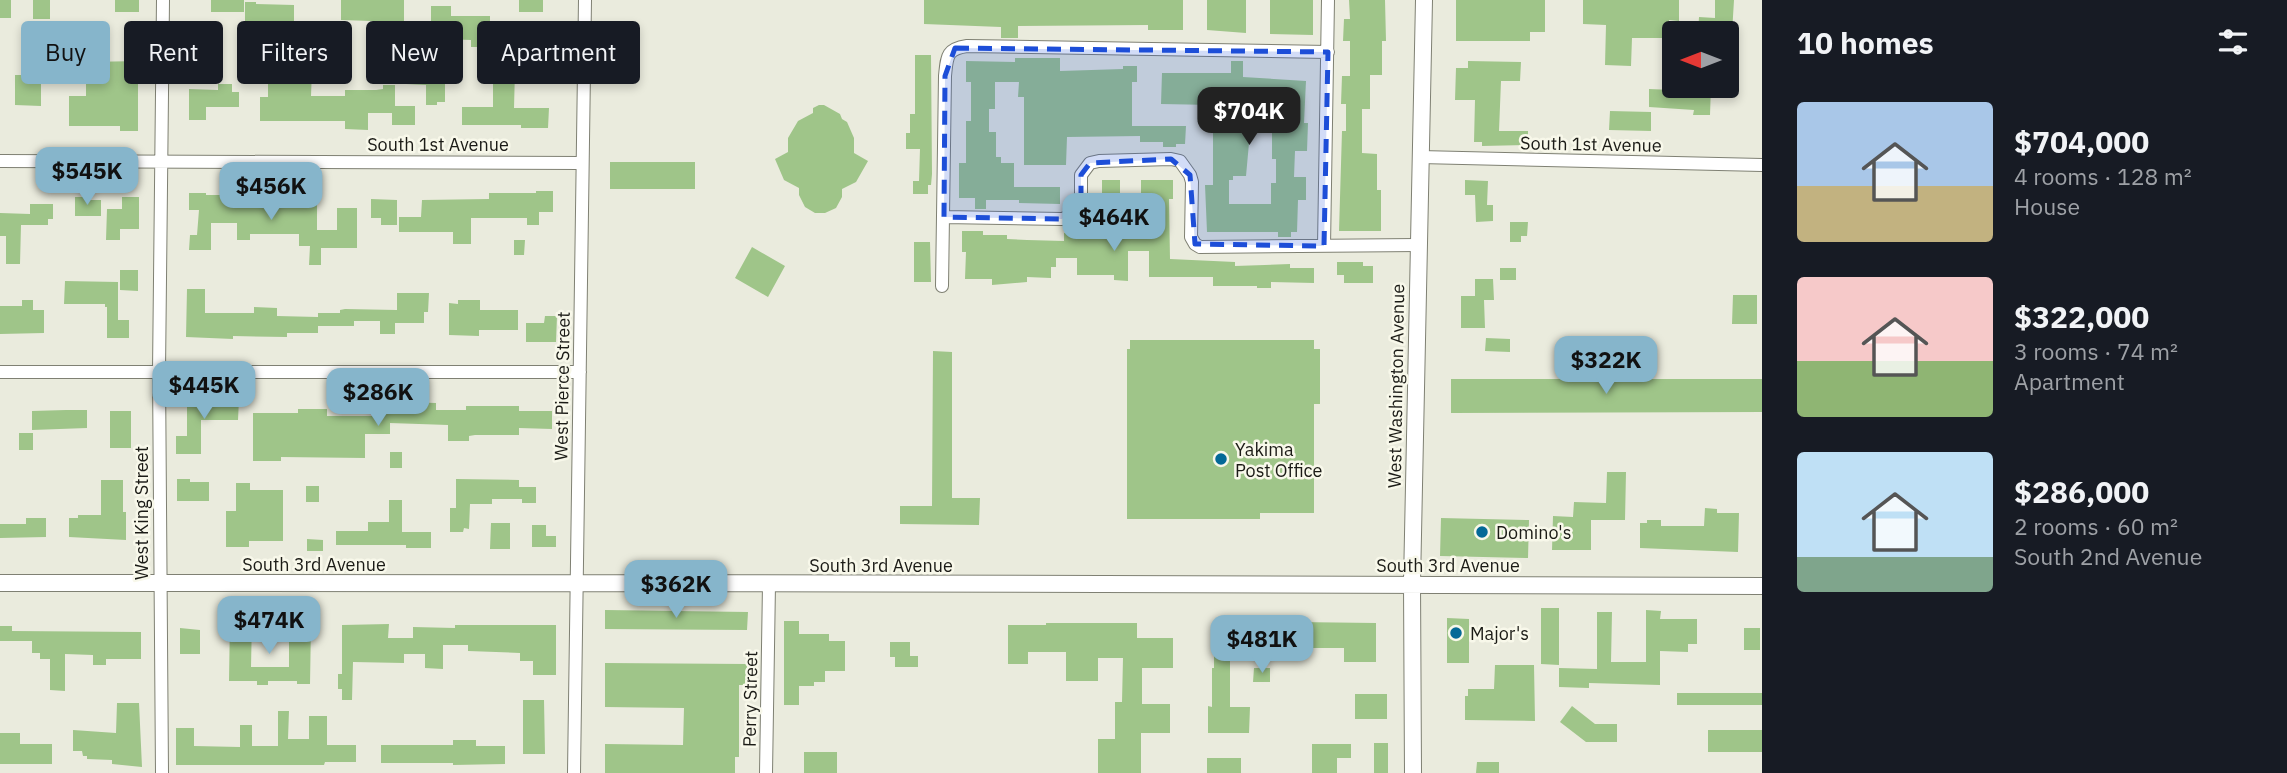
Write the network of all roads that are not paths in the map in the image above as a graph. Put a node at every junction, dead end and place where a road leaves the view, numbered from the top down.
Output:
1 (163, 0) edge
2 (585, 0) edge
3 (1328, 0) edge
4 (1424, 0) edge
5 (1328, 52) junction
6 (1420, 157) junction
7 (162, 160) junction
8 (0, 161) edge
9 (582, 163) junction
10 (1762, 165) edge
11 (944, 217) junction
12 (1418, 245) junction
13 (1324, 246) junction
14 (942, 286) dead end
15 (0, 372) edge
16 (159, 372) junction
17 (580, 372) junction
18 (576, 582) junction
19 (0, 583) edge
20 (159, 583) junction
21 (1412, 583) junction
22 (769, 584) junction
23 (1762, 586) edge
24 (162, 773) edge
25 (574, 773) edge
26 (766, 773) edge
27 (1413, 773) edge

1 - 7 street, West King Street
2 - 9 street, West Pierce Street
3 - 5 street
4 - 6 street, West Washington Avenue
5 - 11 street
5 - 13 street
6 - 10 street, South 1st Avenue
6 - 12 street, West Washington Avenue
7 - 8 street, South 1st Avenue
7 - 9 street, South 1st Avenue
7 - 16 street, West King Street
9 - 17 street, West Pierce Street
11 - 13 street
11 - 14 street
12 - 13 street
12 - 21 street, West Washington Avenue
15 - 16 street
16 - 17 street
16 - 20 street, West King Street
17 - 18 street, West Pierce Street
18 - 20 street, South 3rd Avenue
18 - 22 street, South 3rd Avenue
18 - 25 street, West Pierce Street
19 - 20 street, South 3rd Avenue
20 - 24 street, West King Street
21 - 22 street, South 3rd Avenue
21 - 23 street, South 3rd Avenue
21 - 27 street, West Washington Avenue
22 - 26 street, Perry Street

